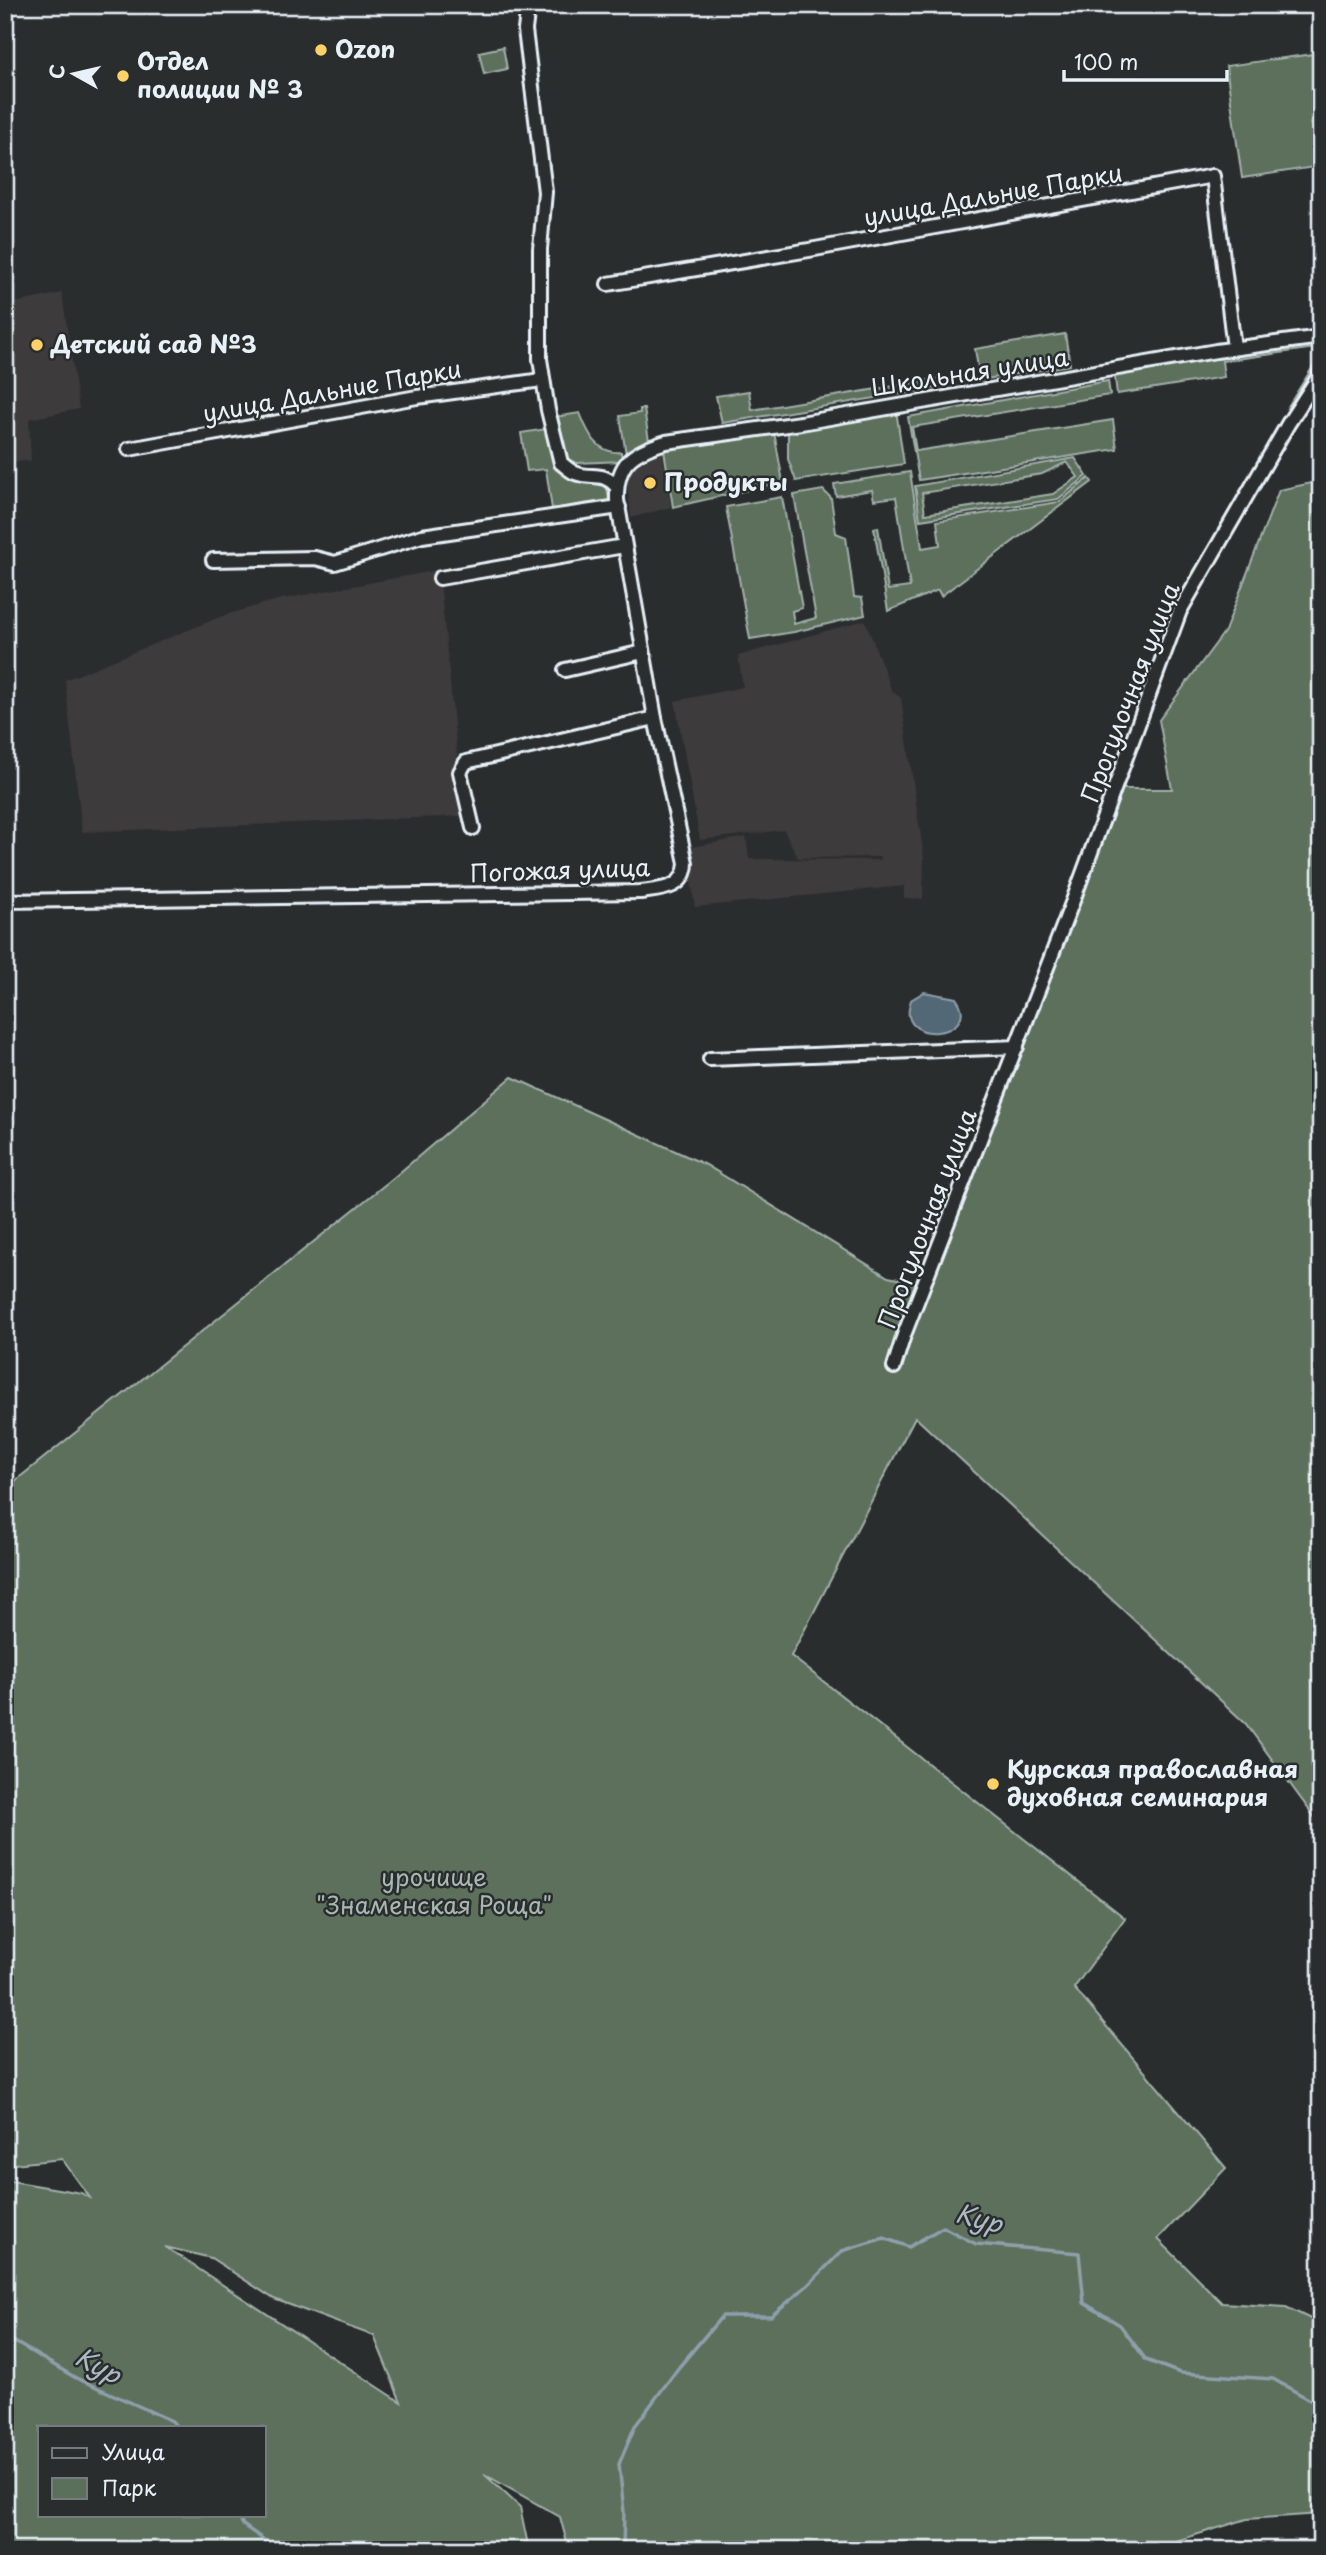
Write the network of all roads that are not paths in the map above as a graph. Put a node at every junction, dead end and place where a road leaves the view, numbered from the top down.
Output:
1 (528, 5) edge
2 (608, 284) dead end
3 (1321, 337) edge
4 (1234, 348) junction
5 (1321, 373) edge
6 (542, 380) junction
7 (130, 449) dead end
8 (630, 458) joint
9 (617, 487) junction
10 (618, 508) junction
11 (624, 545) junction
12 (212, 561) dead end
13 (440, 578) dead end
14 (643, 652) junction
15 (565, 670) dead end
16 (655, 718) junction
17 (473, 828) dead end
18 (5, 901) edge
19 (1017, 1047) junction
20 (710, 1059) dead end
21 (894, 1367) dead end

1 - 6 street
2 - 4 street, улица Дальние Парки
3 - 4 street, Школьная улица
4 - 8 street, Школьная улица
5 - 19 street, Прогулочная улица
6 - 7 street, улица Дальние Парки
6 - 9 street
8 - 9 street, Погожая улица
9 - 10 street, Погожая улица
10 - 11 street, Погожая улица
10 - 12 street
11 - 13 street
11 - 14 street, Погожая улица
14 - 15 street
14 - 16 street, Погожая улица
16 - 17 street
16 - 18 street, Погожая улица
19 - 20 street
19 - 21 street, Прогулочная улица

